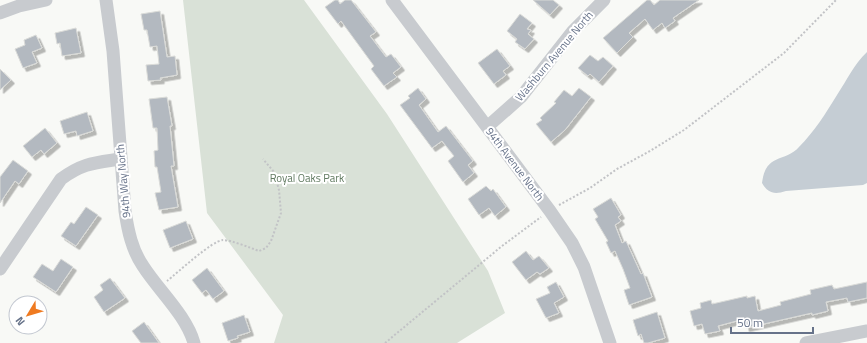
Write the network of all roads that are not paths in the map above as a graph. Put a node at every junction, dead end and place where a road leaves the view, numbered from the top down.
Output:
1 (46, 0) edge
2 (106, 0) edge
3 (392, 0) edge
4 (604, 0) edge
5 (0, 13) edge
6 (487, 127) junction
7 (120, 159) junction
8 (0, 269) edge
9 (867, 331) edge
10 (194, 343) edge
11 (610, 343) edge
12 (806, 343) edge

1 - 5 street
2 - 7 street, 94th Way North
3 - 6 street, 94th Avenue North
4 - 6 street, Washburn Avenue North
6 - 11 street, 94th Avenue North
7 - 8 street
7 - 10 street, 94th Way North
9 - 12 street

